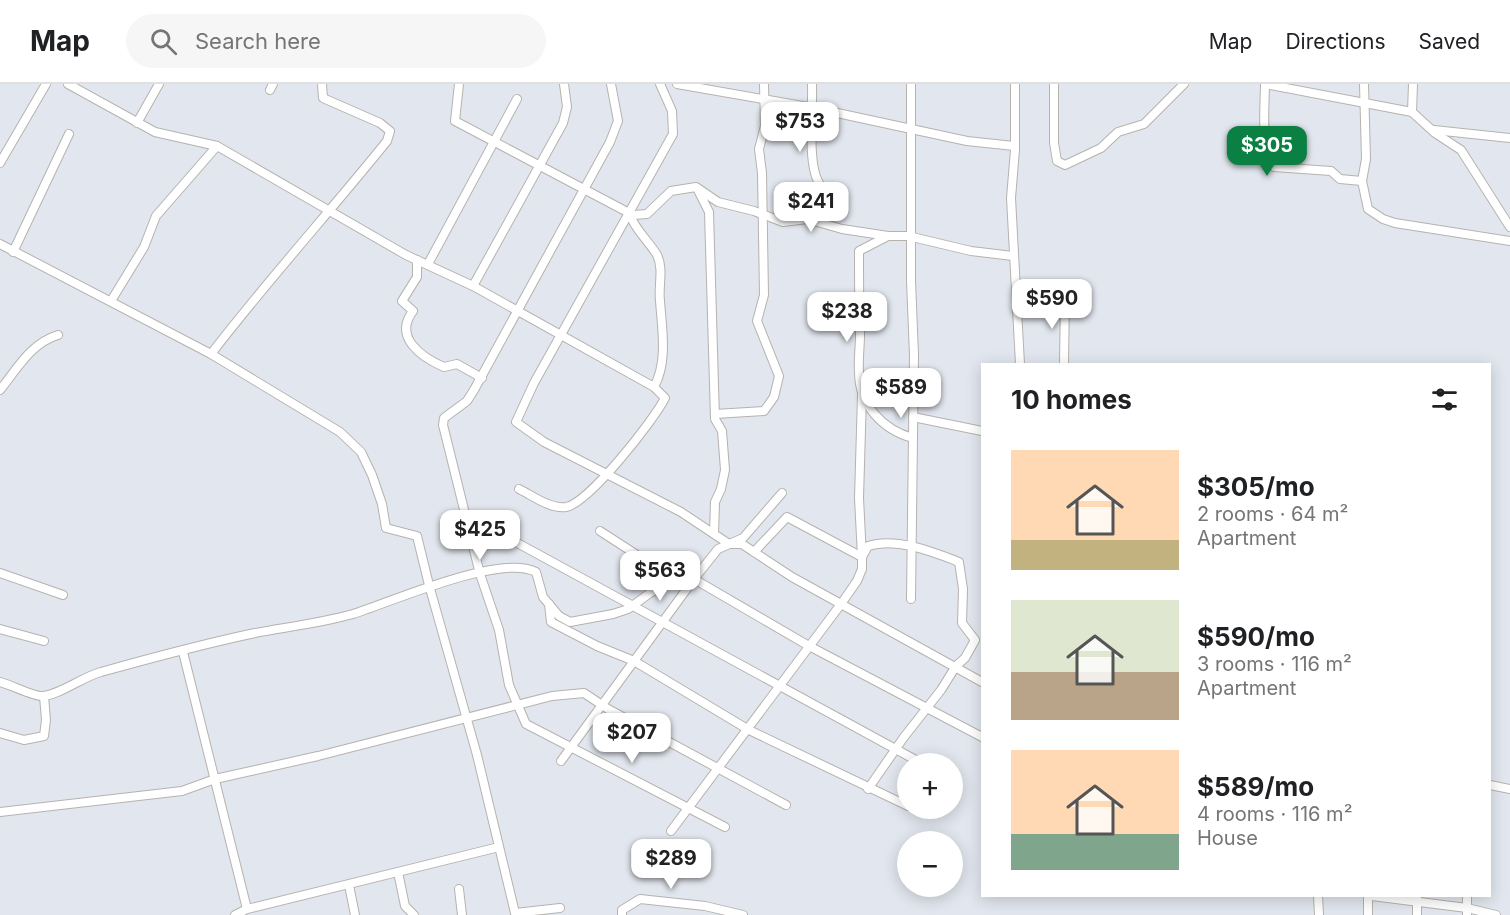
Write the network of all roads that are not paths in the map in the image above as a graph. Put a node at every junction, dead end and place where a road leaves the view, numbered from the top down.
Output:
1 (46, 84) edge
2 (68, 84) edge
3 (159, 84) edge
4 (322, 84) edge
5 (459, 84) edge
6 (564, 84) edge
7 (611, 84) edge
8 (660, 84) edge
9 (677, 84) edge
10 (764, 84) edge
11 (812, 84) edge
12 (910, 84) edge
13 (1015, 84) edge
14 (1054, 84) edge
15 (1184, 84) edge
16 (1265, 84) edge
17 (1364, 84) edge
18 (1413, 84) edge
19 (1308, 88) edge
20 (764, 98) junction
21 (517, 99) dead end
22 (1364, 104) junction
23 (814, 108) junction
24 (1412, 112) junction
25 (137, 123) junction
26 (1431, 130) junction
27 (912, 131) junction
28 (69, 134) dead end
29 (1510, 138) edge
30 (495, 141) junction
31 (217, 146) junction
32 (1014, 146) junction
33 (0, 163) edge
34 (539, 165) junction
35 (1362, 181) junction
36 (696, 187) junction
37 (584, 190) junction
38 (330, 212) junction
39 (629, 213) junction
40 (762, 214) junction
41 (810, 220) junction
42 (1510, 227) edge
43 (888, 236) junction
44 (912, 238) junction
45 (1510, 241) edge
46 (0, 244) edge
47 (13, 252) junction
48 (1013, 256) junction
49 (417, 260) junction
50 (428, 264) junction
51 (473, 286) junction
52 (1065, 296) dead end
53 (111, 301) junction
54 (518, 311) junction
55 (563, 334) junction
56 (58, 335) dead end
57 (211, 354) junction
58 (1020, 363) edge
59 (1064, 363) edge
60 (482, 378) junction
61 (654, 387) junction
62 (0, 390) edge
63 (862, 395) junction
64 (715, 414) junction
65 (913, 417) junction
66 (981, 431) edge
67 (913, 438) junction
68 (607, 473) junction
69 (519, 489) dead end
70 (782, 493) dead end
71 (466, 515) junction
72 (600, 531) dead end
73 (714, 533) junction
74 (729, 544) junction
75 (910, 546) junction
76 (754, 552) junction
77 (862, 557) junction
78 (0, 573) edge
79 (480, 574) junction
80 (694, 579) junction
81 (429, 585) junction
82 (63, 595) dead end
83 (911, 599) dead end
84 (549, 604) junction
85 (841, 604) junction
86 (633, 605) junction
87 (662, 622) junction
88 (0, 629) edge
89 (44, 641) dead end
90 (809, 646) junction
91 (183, 652) junction
92 (634, 661) junction
93 (956, 666) junction
94 (981, 681) edge
95 (0, 682) edge
96 (779, 687) junction
97 (44, 696) junction
98 (601, 705) junction
99 (518, 706) junction
100 (926, 707) junction
101 (467, 719) junction
102 (749, 730) junction
103 (0, 734) edge
104 (981, 735) edge
105 (572, 746) junction
106 (895, 750) junction
107 (901, 753) edge
108 (561, 761) dead end
109 (719, 766) junction
110 (214, 779) junction
111 (1491, 785) edge
112 (868, 789) junction
113 (1510, 789) edge
114 (897, 801) edge
115 (786, 805) dead end
116 (687, 808) junction
117 (0, 812) edge
118 (725, 827) dead end
119 (671, 831) dead end
120 (499, 847) junction
121 (398, 873) junction
122 (349, 885) junction
123 (459, 889) dead end
124 (1318, 897) edge
125 (1370, 897) edge
126 (1394, 897) edge
127 (1418, 898) edge
128 (560, 908) dead end
129 (247, 909) junction
130 (1467, 911) edge
131 (515, 914) edge
132 (235, 915) edge
133 (355, 915) edge
134 (414, 915) edge
135 (462, 915) edge
136 (622, 915) edge
137 (743, 915) edge
138 (1319, 915) edge
139 (1368, 915) edge
140 (1418, 915) edge
141 (1496, 915) edge

1 - 33 street
2 - 25 street
3 - 25 street
4 - 38 street
5 - 30 street
6 - 34 street
7 - 37 street
8 - 39 street
9 - 20 street
10 - 20 street
11 - 23 street
12 - 27 street
13 - 32 street
14 - 15 street
16 - 19 street
16 - 35 street
17 - 22 street
18 - 24 street
19 - 22 street
20 - 23 street
20 - 40 street
21 - 30 street
22 - 24 street
22 - 35 street
23 - 27 street
23 - 41 street
24 - 26 street
25 - 31 street
26 - 29 street
26 - 42 street
27 - 32 street
27 - 44 street
28 - 47 street
30 - 34 street
30 - 50 street
31 - 38 street
31 - 53 street
32 - 48 street
34 - 37 street
34 - 51 street
35 - 45 street
36 - 39 street
36 - 40 street
36 - 64 street
37 - 39 street
37 - 54 street
38 - 49 street
38 - 57 street
39 - 55 street
39 - 61 street
40 - 41 street
40 - 64 street
41 - 43 street
43 - 44 street
43 - 63 street
44 - 48 street
44 - 65 street
46 - 47 street
47 - 53 street
48 - 58 street
49 - 50 street
49 - 60 street
50 - 51 street
51 - 54 street
52 - 59 street
53 - 57 street
54 - 55 street
54 - 60 street
55 - 61 street
55 - 68 street
56 - 62 street
57 - 81 street
60 - 71 street
61 - 68 street
63 - 67 street
63 - 77 street
64 - 73 street
65 - 66 street
65 - 67 street
67 - 75 street
68 - 69 street
68 - 73 street
70 - 74 street
71 - 79 street
71 - 86 street
72 - 80 street
73 - 74 street
74 - 76 street
74 - 80 street
75 - 77 street
75 - 83 street
75 - 93 street
76 - 77 street
76 - 85 street
77 - 85 street
78 - 82 street
79 - 81 street
79 - 84 street
79 - 99 street
80 - 86 street
80 - 87 street
80 - 90 street
81 - 91 street
81 - 101 street
84 - 86 street
84 - 92 street
85 - 90 street
85 - 93 street
86 - 87 street
87 - 92 street
87 - 96 street
88 - 89 street
90 - 96 street
90 - 100 street
91 - 97 street
91 - 110 street
92 - 98 street
92 - 102 street
93 - 94 street
93 - 100 street
95 - 97 street
96 - 102 street
96 - 106 street
97 - 103 street
98 - 99 street
98 - 105 street
98 - 109 street
99 - 101 street
99 - 105 street
100 - 104 street
100 - 106 street
101 - 110 street
101 - 120 street
102 - 109 street
102 - 112 street
105 - 108 street
105 - 116 street
106 - 107 street
106 - 112 street
109 - 115 street
109 - 116 street
110 - 117 street
110 - 129 street
111 - 113 street
112 - 114 street
116 - 118 street
116 - 119 street
120 - 121 street
120 - 131 street
121 - 122 street
121 - 134 street
122 - 129 street
122 - 133 street
123 - 135 street
124 - 138 street
125 - 139 street
126 - 127 street
127 - 130 street
127 - 140 street
128 - 131 street
129 - 132 street
130 - 141 street
136 - 137 street

